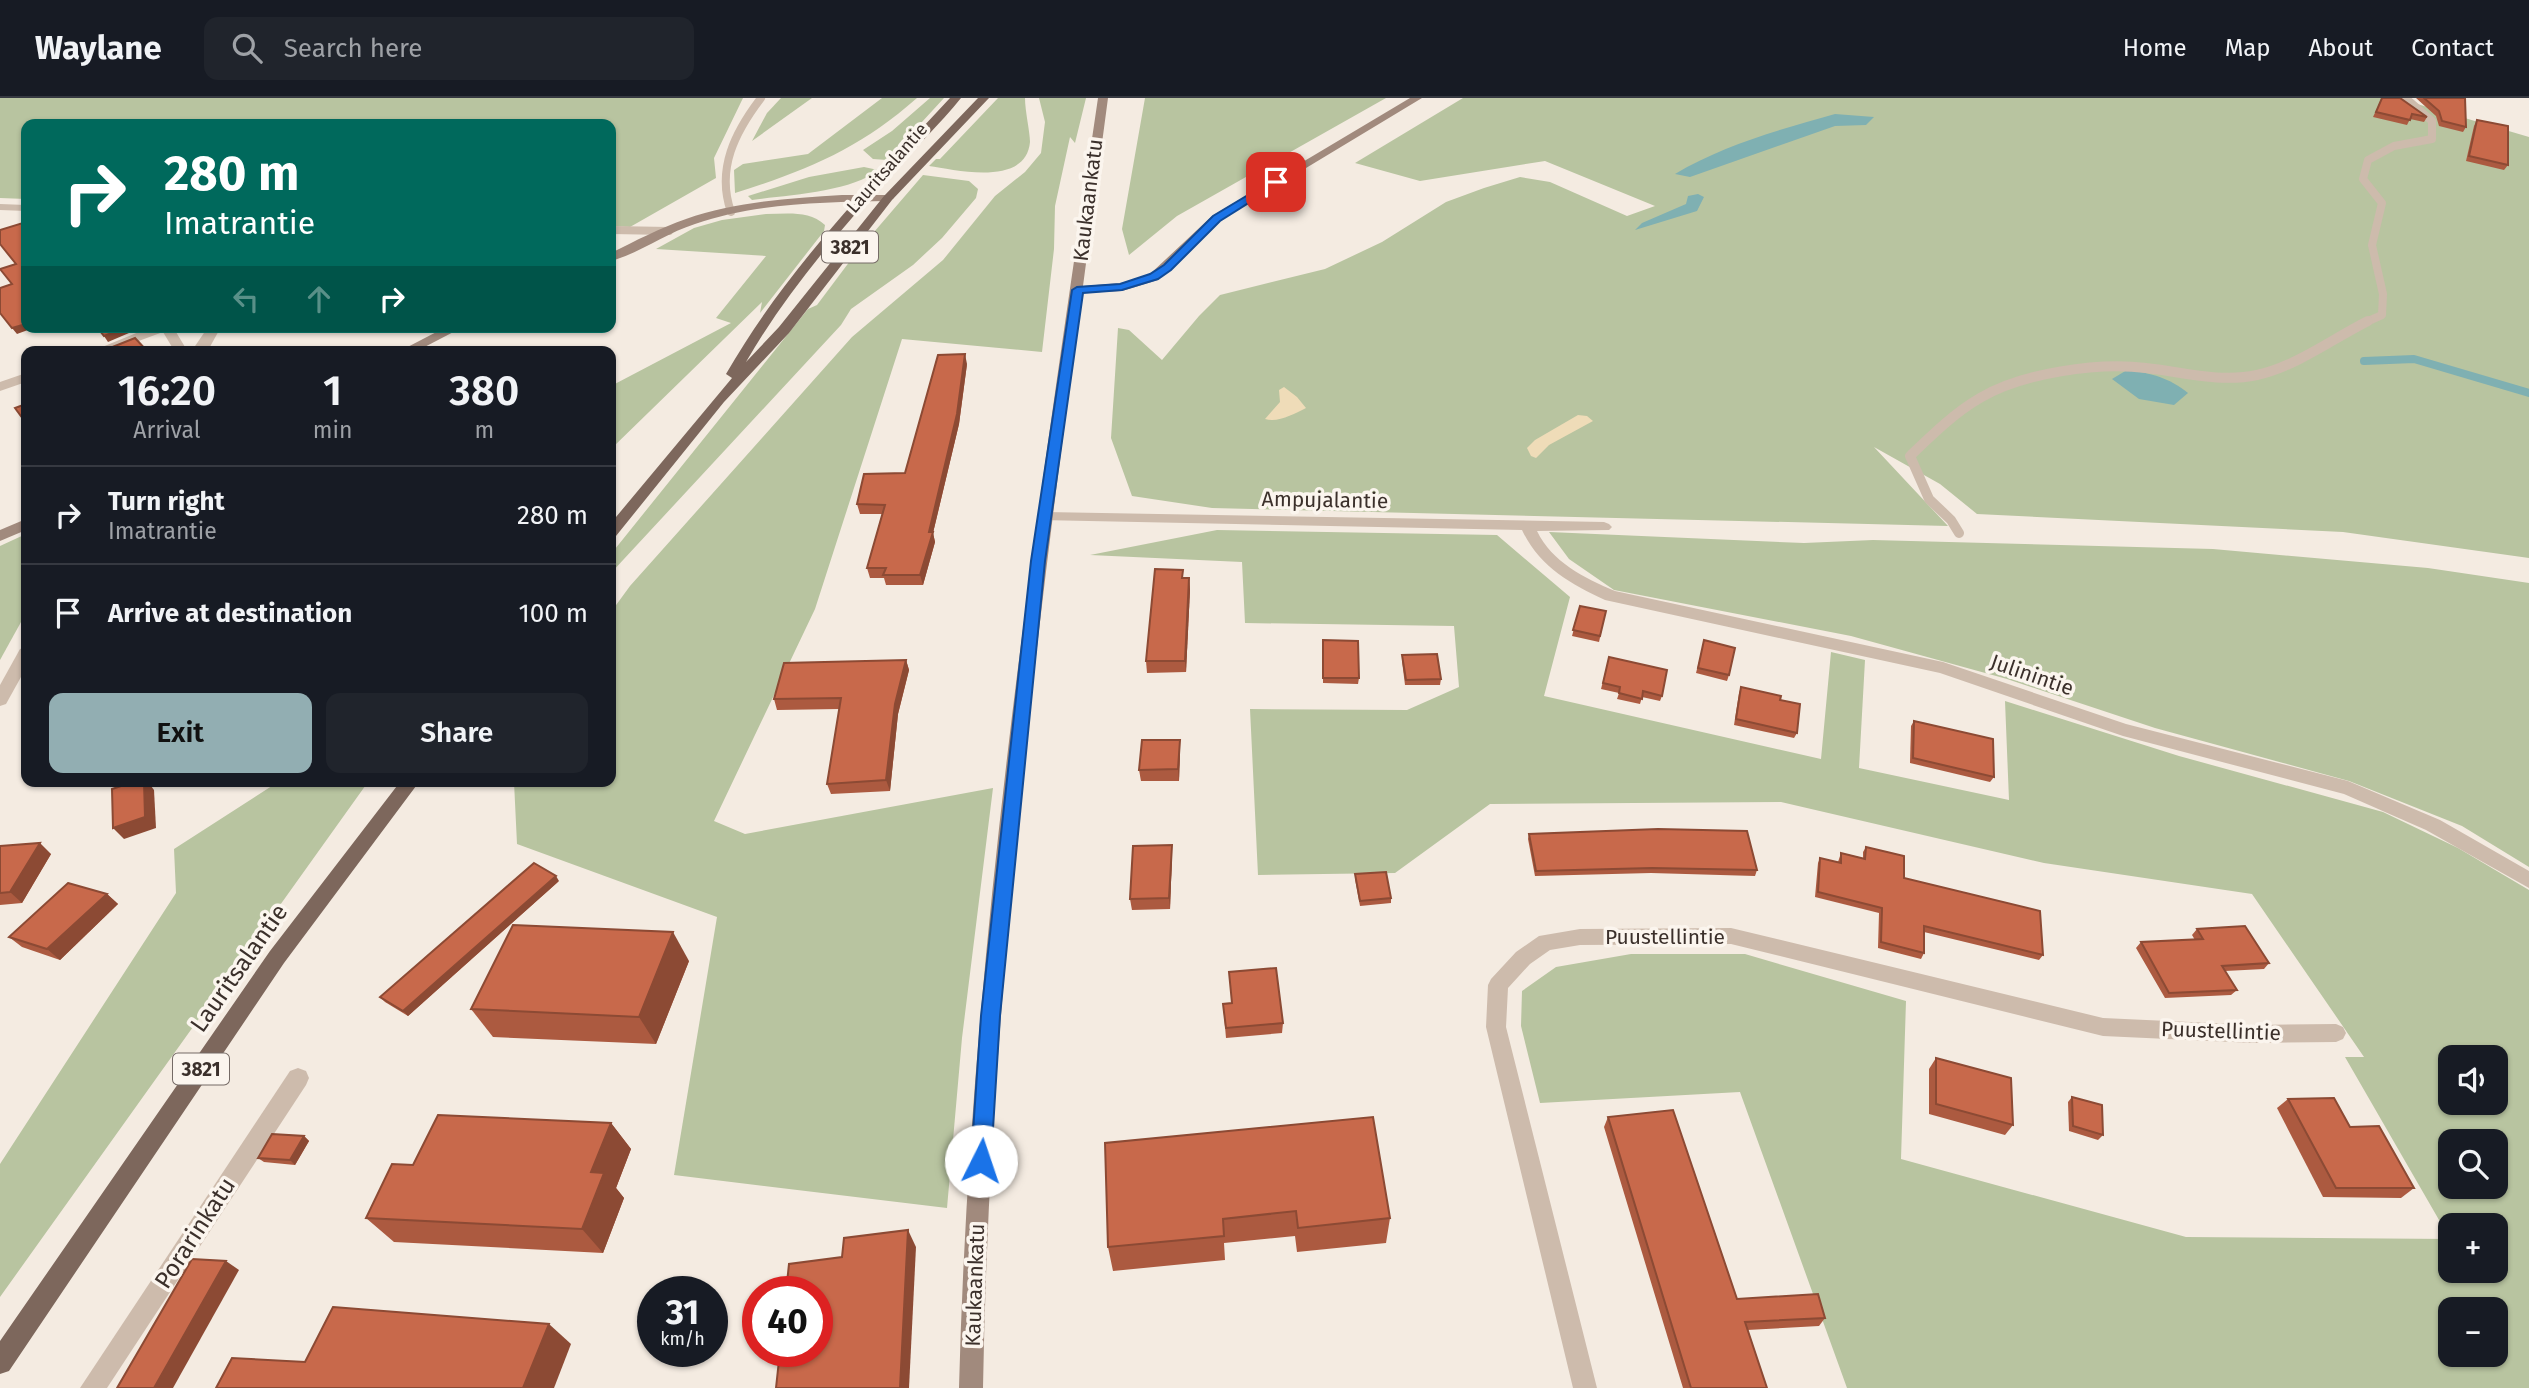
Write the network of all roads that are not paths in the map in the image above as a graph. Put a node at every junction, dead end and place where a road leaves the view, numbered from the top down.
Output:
1 (761, 98) edge
2 (956, 98) edge
3 (984, 98) edge
4 (1103, 98) edge
5 (1417, 98) edge
6 (2401, 98) edge
7 (866, 198) junction
8 (887, 198) junction
9 (0, 207) edge
10 (21, 208) edge
11 (731, 212) junction
12 (616, 230) edge
13 (669, 231) junction
14 (616, 255) edge
15 (1077, 290) junction
16 (148, 333) edge
17 (444, 333) edge
18 (112, 346) edge
19 (417, 346) edge
20 (21, 379) edge
21 (0, 387) edge
22 (719, 398) junction
23 (1045, 517) junction
24 (1527, 525) junction
25 (21, 526) edge
26 (616, 527) edge
27 (1604, 527) dead end
28 (1959, 533) dead end
29 (0, 536) edge
30 (21, 662) edge
31 (0, 700) edge
32 (406, 787) edge
33 (2529, 880) edge
34 (2336, 1033) dead end
35 (298, 1078) dead end
36 (0, 1362) edge
37 (93, 1388) edge
38 (971, 1388) edge
39 (1585, 1388) edge

1 - 11 lane
2 - 7 main road, Lauritsalantie / 3821
3 - 8 main road, Lauritsalantie / 3821
4 - 15 street, Kaukaankatu
5 - 15 street
6 - 28 lane
7 - 8 street
7 - 11 street
7 - 22 main road, Lauritsalantie / 3821
8 - 22 main road, Lauritsalantie / 3821
9 - 10 street
11 - 13 street
12 - 13 lane
13 - 14 street
15 - 23 street, Kaukaankatu
16 - 18 street
17 - 19 street
20 - 21 street
22 - 26 main road, Lauritsalantie / 3821
23 - 24 street, Ampujalantie
23 - 38 street, Kaukaankatu
24 - 27 street, Ampujalantie
24 - 33 street, Julinintie
25 - 29 street
30 - 31 street
32 - 36 main road, Lauritsalantie / 3821
34 - 39 street, Puustellintie
35 - 37 street, Porarinkatu

